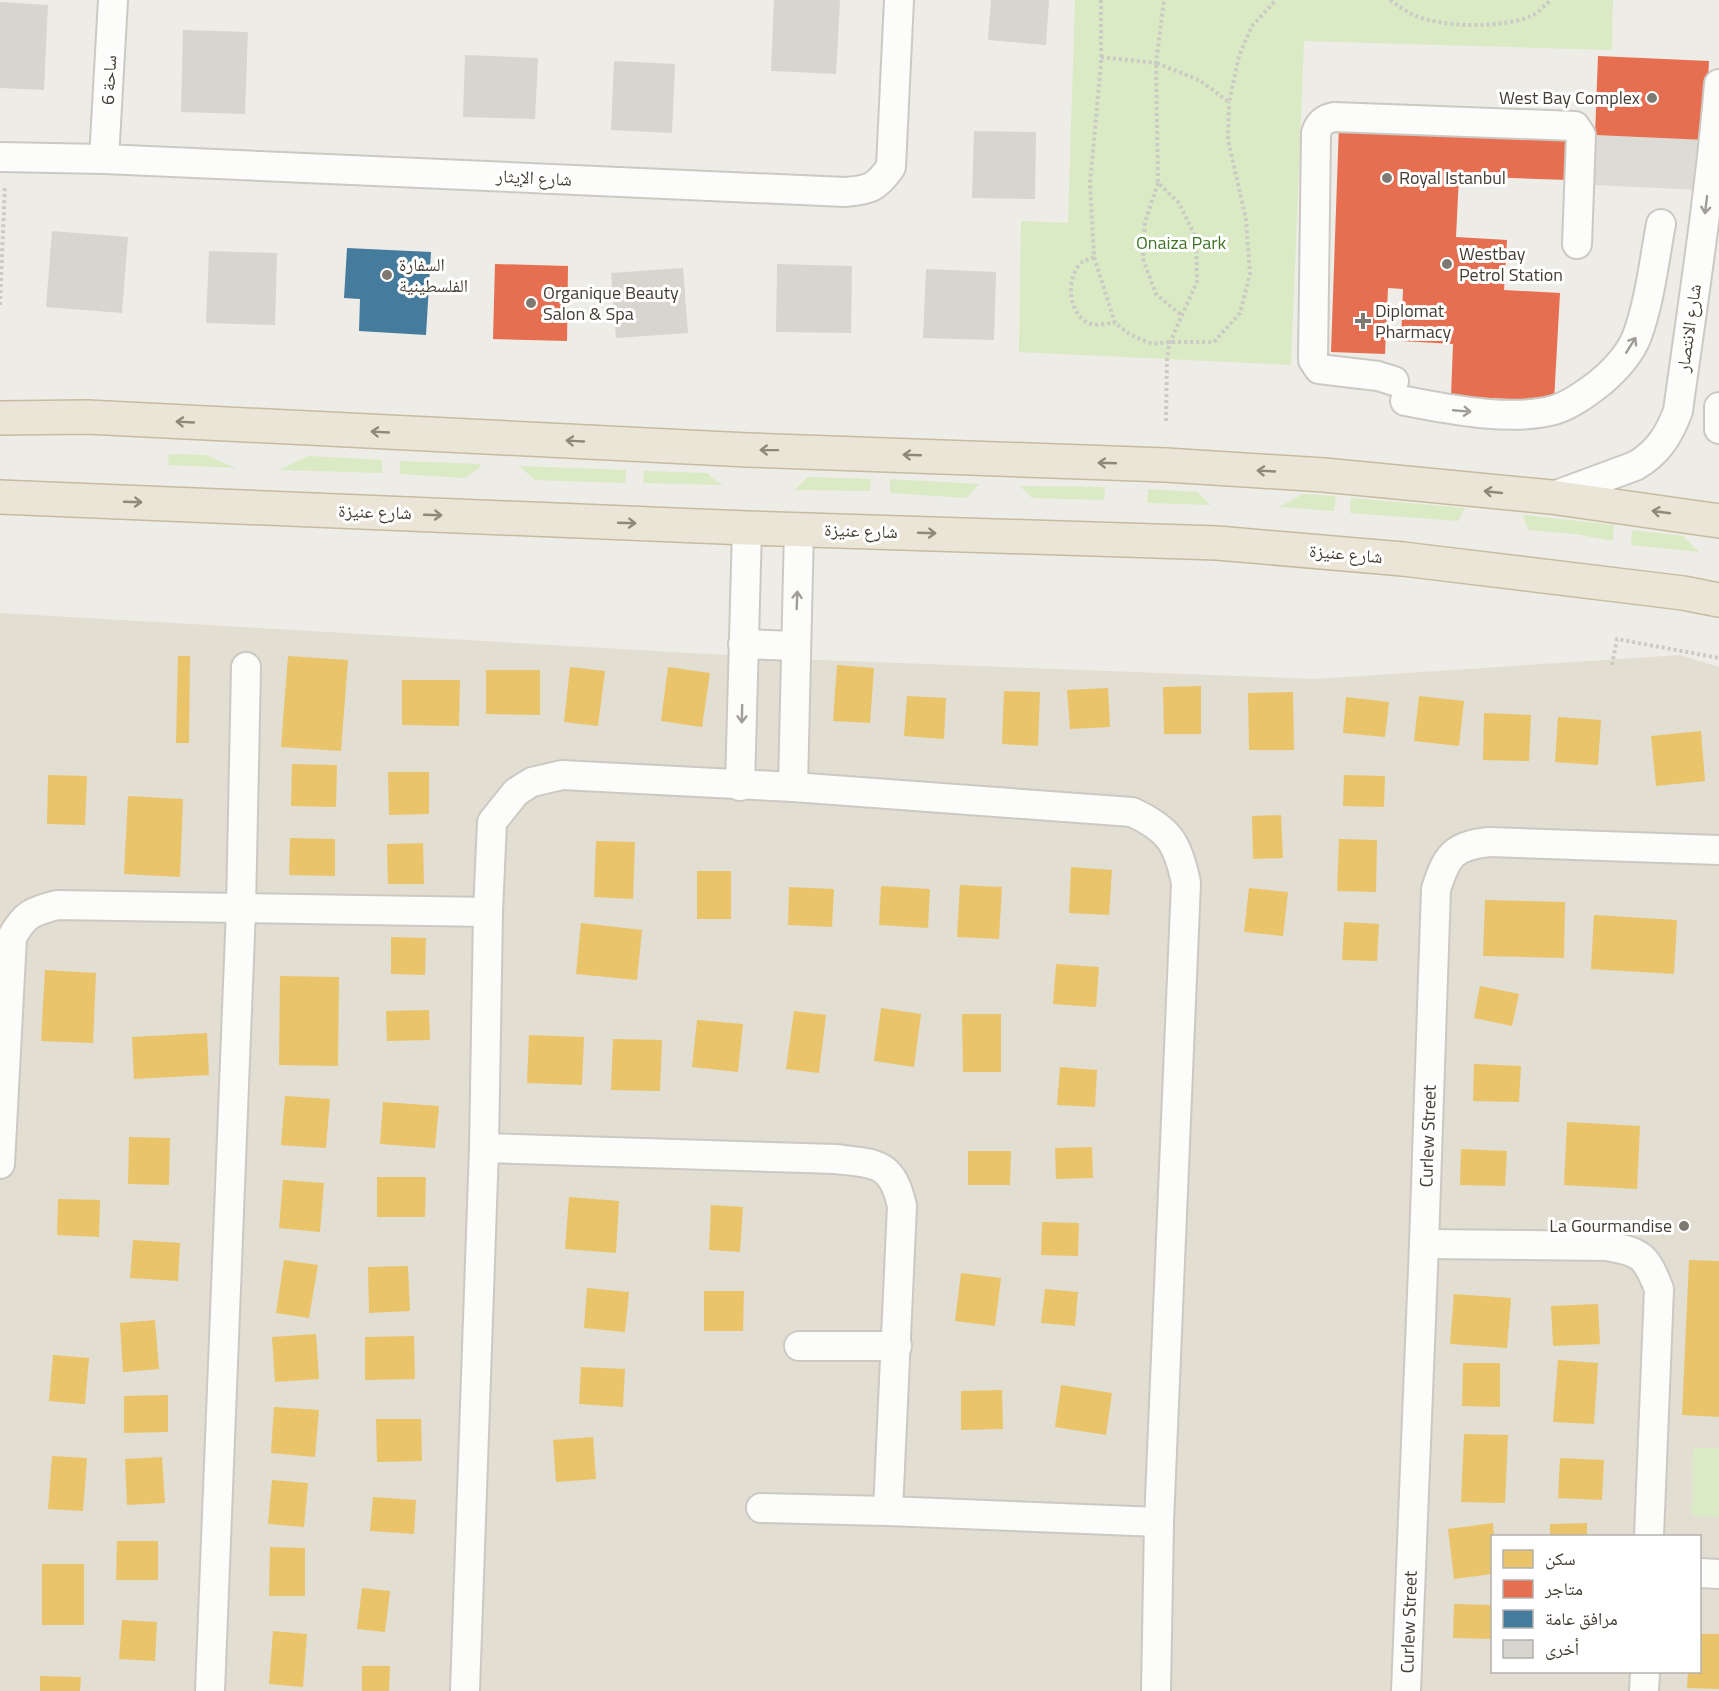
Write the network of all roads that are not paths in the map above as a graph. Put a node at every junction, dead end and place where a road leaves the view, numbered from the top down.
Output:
1 (113, 0) edge
2 (899, 0) edge
3 (1719, 84) edge
4 (1717, 146) edge
5 (3, 157) edge
6 (104, 159) junction
7 (1661, 225) dead end
8 (1577, 244) dead end
9 (1719, 407) edge
10 (0, 418) edge
11 (1719, 429) edge
12 (0, 497) edge
13 (1551, 497) junction
14 (74, 500) junction
15 (0, 513) edge
16 (1719, 521) edge
17 (747, 528) junction
18 (799, 529) junction
19 (1719, 600) edge
20 (743, 644) junction
21 (796, 646) junction
22 (246, 667) dead end
23 (740, 786) junction
24 (793, 788) junction
25 (1719, 850) edge
26 (241, 909) junction
27 (488, 912) junction
28 (484, 1148) junction
29 (0, 1164) edge
30 (1424, 1244) junction
31 (799, 1346) dead end
32 (897, 1346) junction
33 (760, 1508) dead end
34 (888, 1511) junction
35 (1159, 1522) junction
36 (1649, 1535) edge
37 (1701, 1573) edge
38 (1719, 1574) edge
39 (1645, 1673) edge
40 (210, 1691) edge
41 (465, 1691) edge
42 (1156, 1691) edge
43 (1406, 1691) edge
44 (1644, 1691) edge

1 - 6 street, ساحة 6
2 - 6 street, شارع الإيثار
3 - 4 street, شارع الانتصار
4 -> 13 street, شارع الانتصار
5 - 6 street, شارع الإيثار
8 -> 7 street
9 - 11 street
13 -> 10 highway
12 - 14 highway, شارع عنيزة
16 -> 13 highway
14 - 15 highway
14 -> 17 highway, شارع عنيزة
17 - 18 highway, شارع عنيزة
17 - 20 street
18 -> 19 highway, شارع عنيزة
21 -> 18 street
20 - 21 street
20 -> 23 street
21 - 24 street
22 - 26 street
23 - 24 street
23 - 27 street
24 - 35 street
25 - 30 street, Curlew Street
26 - 27 street
26 - 29 street
26 - 40 street
27 - 28 street
28 - 32 street
28 - 41 street
30 - 36 street
30 - 43 street, Curlew Street
31 - 32 street
32 - 34 street
33 - 34 street
34 - 35 street
35 - 42 street
37 - 38 street
39 - 44 street

